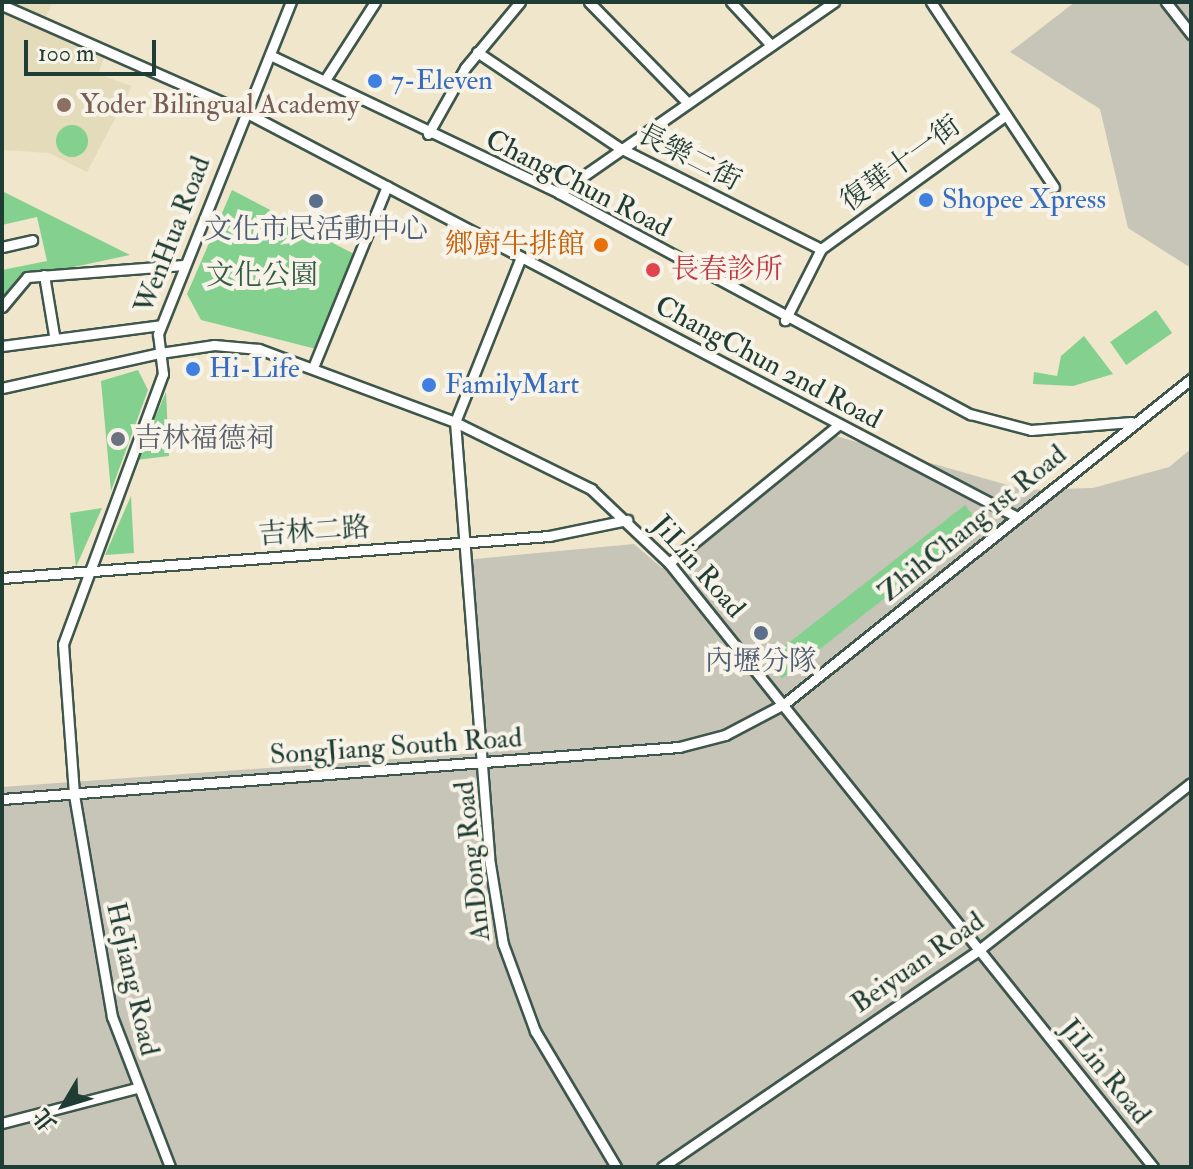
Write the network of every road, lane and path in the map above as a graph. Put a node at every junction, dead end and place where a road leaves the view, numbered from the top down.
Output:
1 (291, 2) edge
2 (375, 2) edge
3 (520, 2) edge
4 (589, 2) edge
5 (731, 2) edge
6 (834, 2) edge
7 (931, 2) edge
8 (1166, 2) edge
9 (2, 5) edge
10 (1191, 34) edge
11 (771, 45) junction
12 (477, 52) junction
13 (270, 55) junction
14 (325, 80) junction
15 (688, 103) junction
16 (245, 112) junction
17 (1006, 115) junction
18 (428, 134) junction
19 (620, 148) junction
20 (387, 186) junction
21 (1054, 187) dead end
22 (559, 193) junction
23 (32, 240) dead end
24 (2, 247) edge
25 (821, 249) junction
26 (521, 257) junction
27 (184, 265) junction
28 (44, 275) junction
29 (2, 307) edge
30 (785, 320) junction
31 (161, 325) junction
32 (54, 335) junction
33 (2, 346) edge
34 (160, 353) junction
35 (314, 365) junction
36 (1191, 379) edge
37 (2, 388) edge
38 (455, 422) junction
39 (1135, 422) junction
40 (838, 425) junction
41 (1017, 517) junction
42 (627, 520) junction
43 (463, 543) junction
44 (669, 563) junction
45 (87, 570) junction
46 (2, 578) edge
47 (784, 704) junction
48 (485, 762) junction
49 (1191, 783) edge
50 (74, 794) junction
51 (2, 799) edge
52 (980, 949) junction
53 (136, 1088) junction
54 (2, 1123) edge
55 (170, 1167) edge
56 (616, 1167) edge
57 (662, 1167) edge
58 (1153, 1167) edge

1 - 13 street, WenHua Road
2 - 14 street
3 - 12 street
4 - 15 street
5 - 11 street
6 - 11 street
7 - 17 street
8 - 10 street
9 - 16 street, ChangChun 2nd Road
11 - 15 street
12 - 18 street
12 - 19 street, 長樂二街
13 - 14 street, ChangChun Road
13 - 16 street, WenHua Road
14 - 18 street, ChangChun Road
15 - 19 street
16 - 20 street, ChangChun 2nd Road
16 - 27 street, WenHua Road
17 - 21 street
17 - 25 street, 復華十一街
18 - 22 street, ChangChun Road
19 - 22 street
19 - 25 street, 長樂二街
20 - 26 street, ChangChun 2nd Road
20 - 35 street
22 - 30 street, ChangChun Road
23 - 24 street
25 - 30 street
26 - 38 street
26 - 40 street, ChangChun 2nd Road
27 - 28 street
27 - 31 street, WenHua Road
28 - 29 street
28 - 32 street
30 - 39 street, ChangChun Road
31 - 32 street
31 - 34 street, WenHua Road
32 - 33 street
34 - 35 street, JiLin Road
34 - 37 street, JiLin Road
34 - 45 street, WenHua Road
35 - 38 street, JiLin Road
36 - 39 street, ZhihChang 1st Road
38 - 42 street, JiLin Road
38 - 43 street, AnDong Road
39 - 41 street, ZhihChang 1st Road
40 - 41 street, ChangChun 2nd Road
40 - 44 street
41 - 47 street, ZhihChang 1st Road
42 - 43 street, 吉林二路
42 - 44 street, JiLin Road
43 - 45 street, 吉林二路
43 - 48 street, AnDong Road
44 - 47 street, JiLin Road
45 - 46 street, 吉林二路
45 - 50 street, HeJiang Road
47 - 48 street, SongJiang South Road
47 - 52 street, JiLin Road
48 - 50 street, SongJiang South Road
48 - 56 street, AnDong Road
49 - 52 street, Beiyuan Road
50 - 51 street, SongJiang South Road
50 - 53 street, HeJiang Road
52 - 57 street, Beiyuan Road
52 - 58 street, JiLin Road
53 - 54 street
53 - 55 street, HeJiang Road

